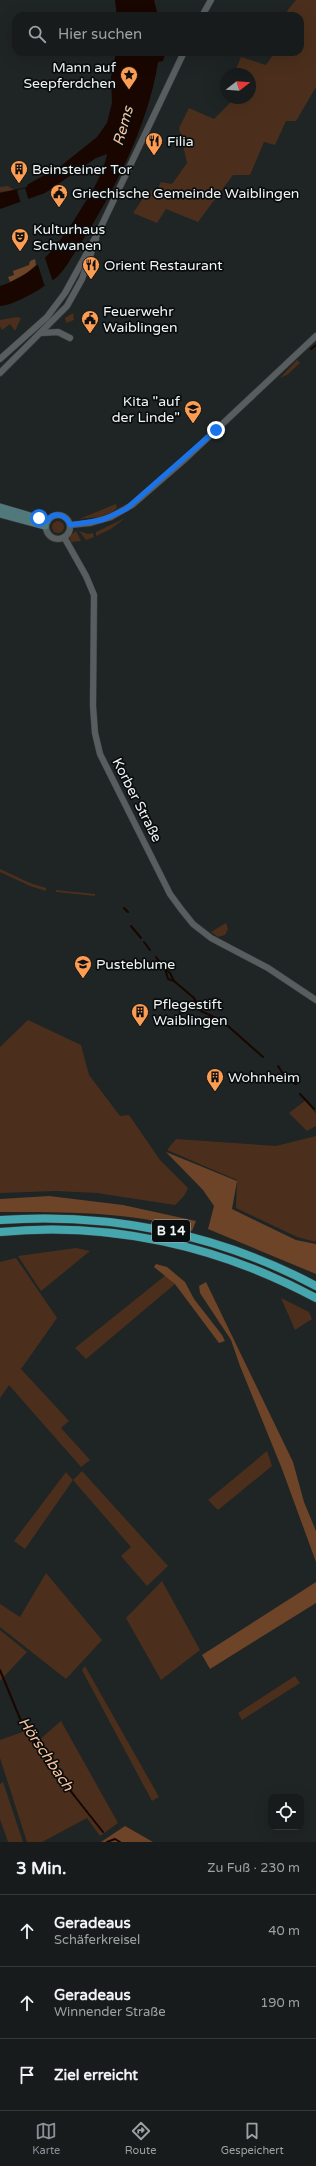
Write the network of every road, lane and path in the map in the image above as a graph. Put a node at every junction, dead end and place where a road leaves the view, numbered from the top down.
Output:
1 (211, 0) edge
2 (204, 12) edge
3 (182, 56) edge
4 (99, 231) junction
5 (42, 333) junction
6 (316, 336) edge
7 (70, 338) dead end
8 (0, 359) edge
9 (0, 373) edge
10 (0, 507) edge
11 (0, 514) edge
12 (46, 523) junction
13 (70, 525) junction
14 (64, 538) junction
15 (316, 1000) edge
16 (0, 1220) edge
17 (0, 1232) edge
18 (316, 1286) edge
19 (316, 1298) edge

1 - 2 street
3 - 4 street
4 - 5 street
4 - 8 street
5 - 7 street
5 - 9 street
6 - 13 street
10 - 12 main road
11 - 12 main road
12 - 13 street
12 - 14 street
13 - 14 street
14 - 15 street, Korber Straße
16 - 18 highway, B 14
17 - 19 highway, B 14

